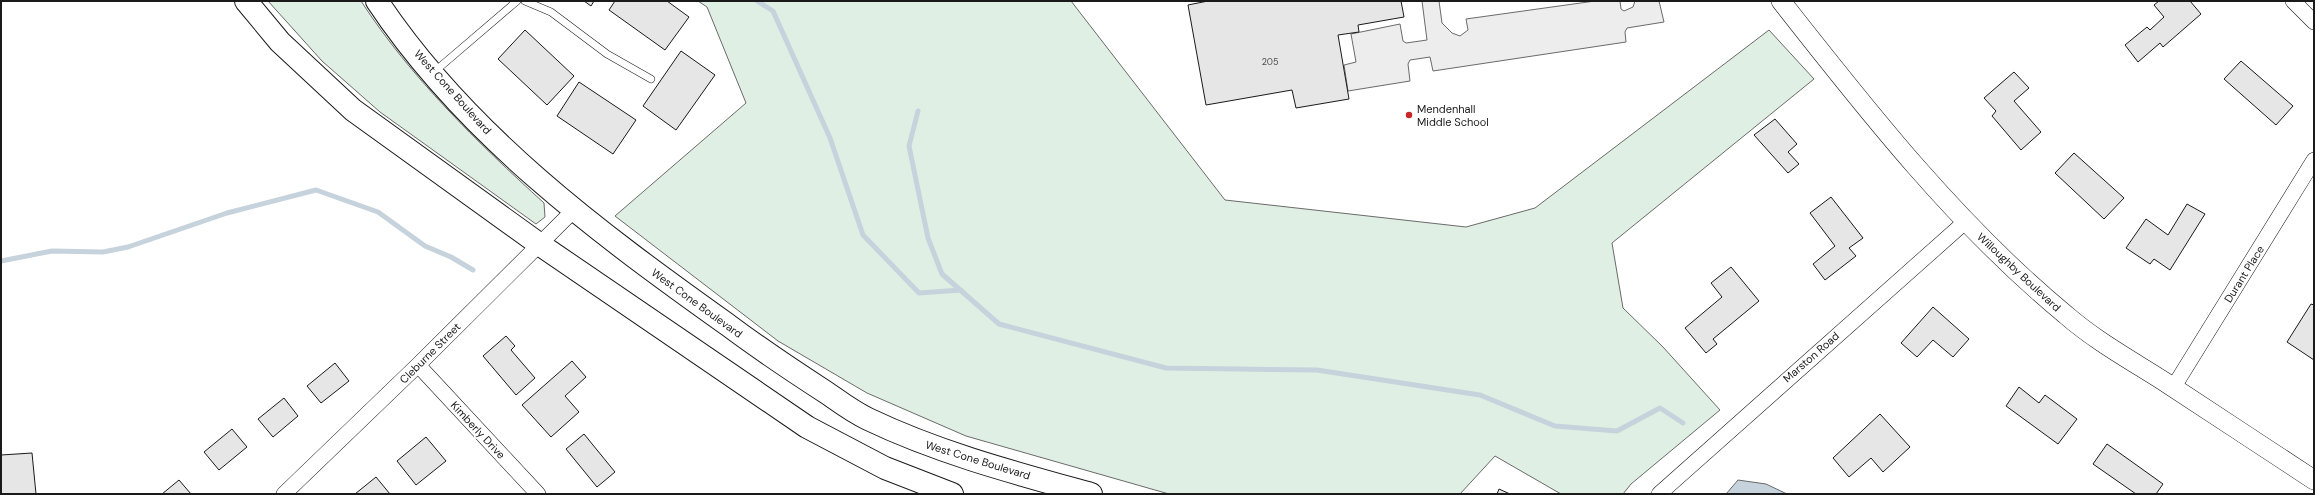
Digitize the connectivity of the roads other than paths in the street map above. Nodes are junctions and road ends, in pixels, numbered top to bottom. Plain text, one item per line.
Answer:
1 (246, 1) edge
2 (377, 1) edge
3 (517, 1) edge
4 (525, 1) edge
5 (1781, 1) edge
6 (2293, 1) edge
7 (2314, 22) edge
8 (432, 73) junction
9 (651, 79) dead end
10 (2314, 160) edge
11 (574, 210) junction
12 (1965, 222) junction
13 (539, 244) junction
14 (418, 365) junction
15 (2173, 388) junction
16 (2314, 480) edge
17 (284, 494) edge
18 (538, 494) edge
19 (952, 494) edge
20 (1091, 494) edge
21 (1659, 494) edge

1 - 13 main road
2 - 8 main road, West Cone Boulevard
3 - 8 lane
4 - 9 lane
5 - 12 street, Willoughby Boulevard
6 - 7 street
8 - 11 main road, West Cone Boulevard
10 - 15 street, Durant Place
11 - 13 street, Cleburne Street
11 - 20 main road, West Cone Boulevard
12 - 15 street, Willoughby Boulevard
12 - 21 street, Marston Road
13 - 14 street, Cleburne Street
13 - 19 main road
14 - 17 street, Cleburne Street
14 - 18 street, Kimberly Drive
15 - 16 street, Willoughby Boulevard

